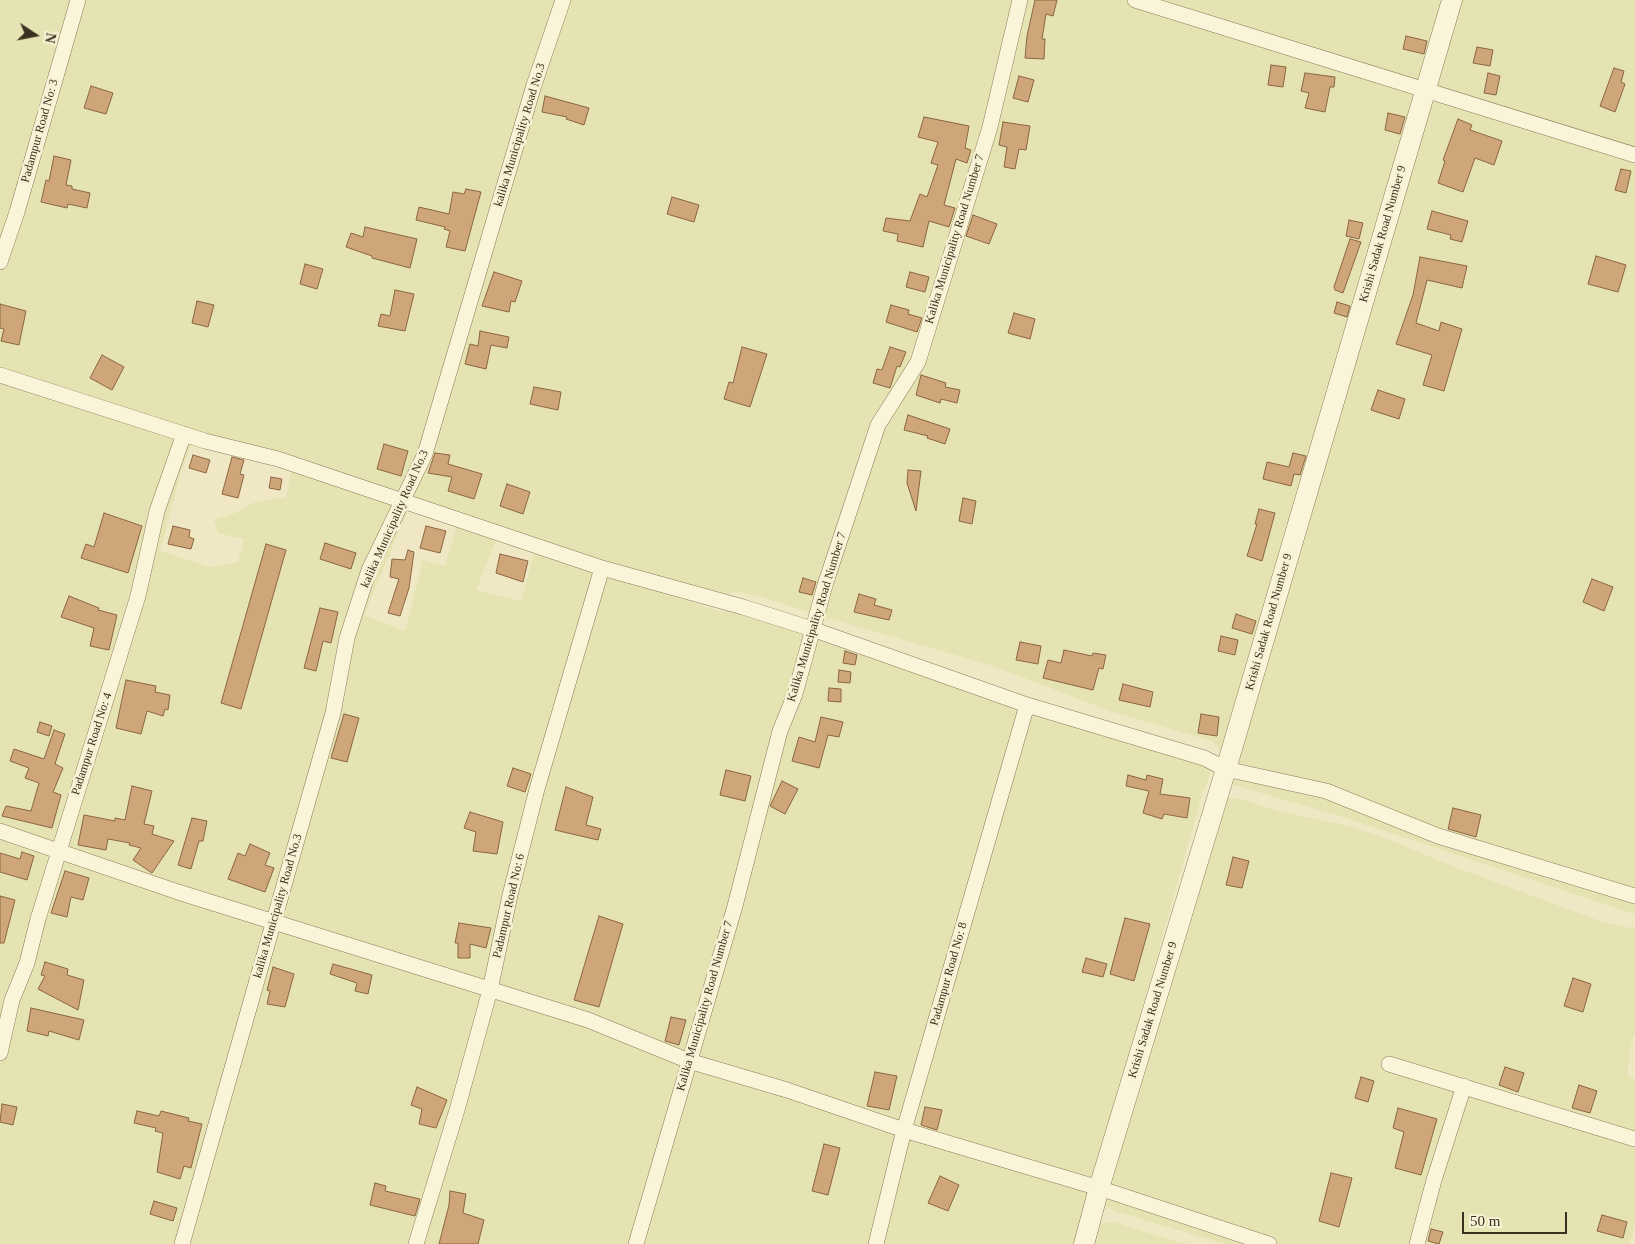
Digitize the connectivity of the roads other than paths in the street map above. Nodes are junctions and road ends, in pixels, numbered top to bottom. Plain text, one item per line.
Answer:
1 (78, 0) edge
2 (563, 0) edge
3 (1020, 0) edge
4 (1135, 0) edge
5 (1452, 0) edge
6 (1425, 89) junction
7 (1635, 154) edge
8 (0, 262) edge
9 (0, 375) edge
10 (184, 434) junction
11 (402, 500) junction
12 (602, 568) junction
13 (812, 629) junction
14 (1027, 705) junction
15 (1226, 768) junction
16 (0, 832) edge
17 (59, 850) junction
18 (1635, 896) edge
19 (274, 921) junction
20 (490, 990) junction
21 (0, 1054) edge
22 (689, 1061) junction
23 (1389, 1064) dead end
24 (1464, 1086) junction
25 (904, 1130) junction
26 (1635, 1139) edge
27 (1099, 1188) junction
28 (182, 1244) edge
29 (416, 1244) edge
30 (636, 1244) edge
31 (876, 1244) edge
32 (1084, 1244) edge
33 (1269, 1244) edge
34 (1417, 1244) edge

1 - 8 street, Padampur Road No: 3
2 - 11 street, kalika Municipality Road No.3
3 - 13 street, Kalika Municipality Road Number 7
4 - 6 street
5 - 6 street, Krishi Sadak Road Number 9
6 - 7 street
6 - 15 street, Krishi Sadak Road Number 9
9 - 10 street
10 - 11 street
10 - 17 street, Padampur Road No: 4
11 - 12 street
11 - 19 street, kalika Municipality Road No.3
12 - 13 street
12 - 20 street, Padampur Road No: 6
13 - 14 street
13 - 22 street, Kalika Municipality Road Number 7
14 - 15 street
14 - 25 street, Padampur Road No: 8
15 - 18 street
15 - 27 street, Krishi Sadak Road Number 9
16 - 17 street
17 - 19 street
17 - 21 street, Padampur Road No: 4
19 - 20 street
19 - 28 street, kalika Municipality Road No.3
20 - 22 street
20 - 29 street, Padampur Road No: 6
22 - 25 street
22 - 30 street, Kalika Municipality Road Number 7
23 - 24 street
24 - 26 street
24 - 34 street
25 - 27 street
25 - 31 street, Padampur Road No: 8
27 - 32 street, Krishi Sadak Road Number 9
27 - 33 street

